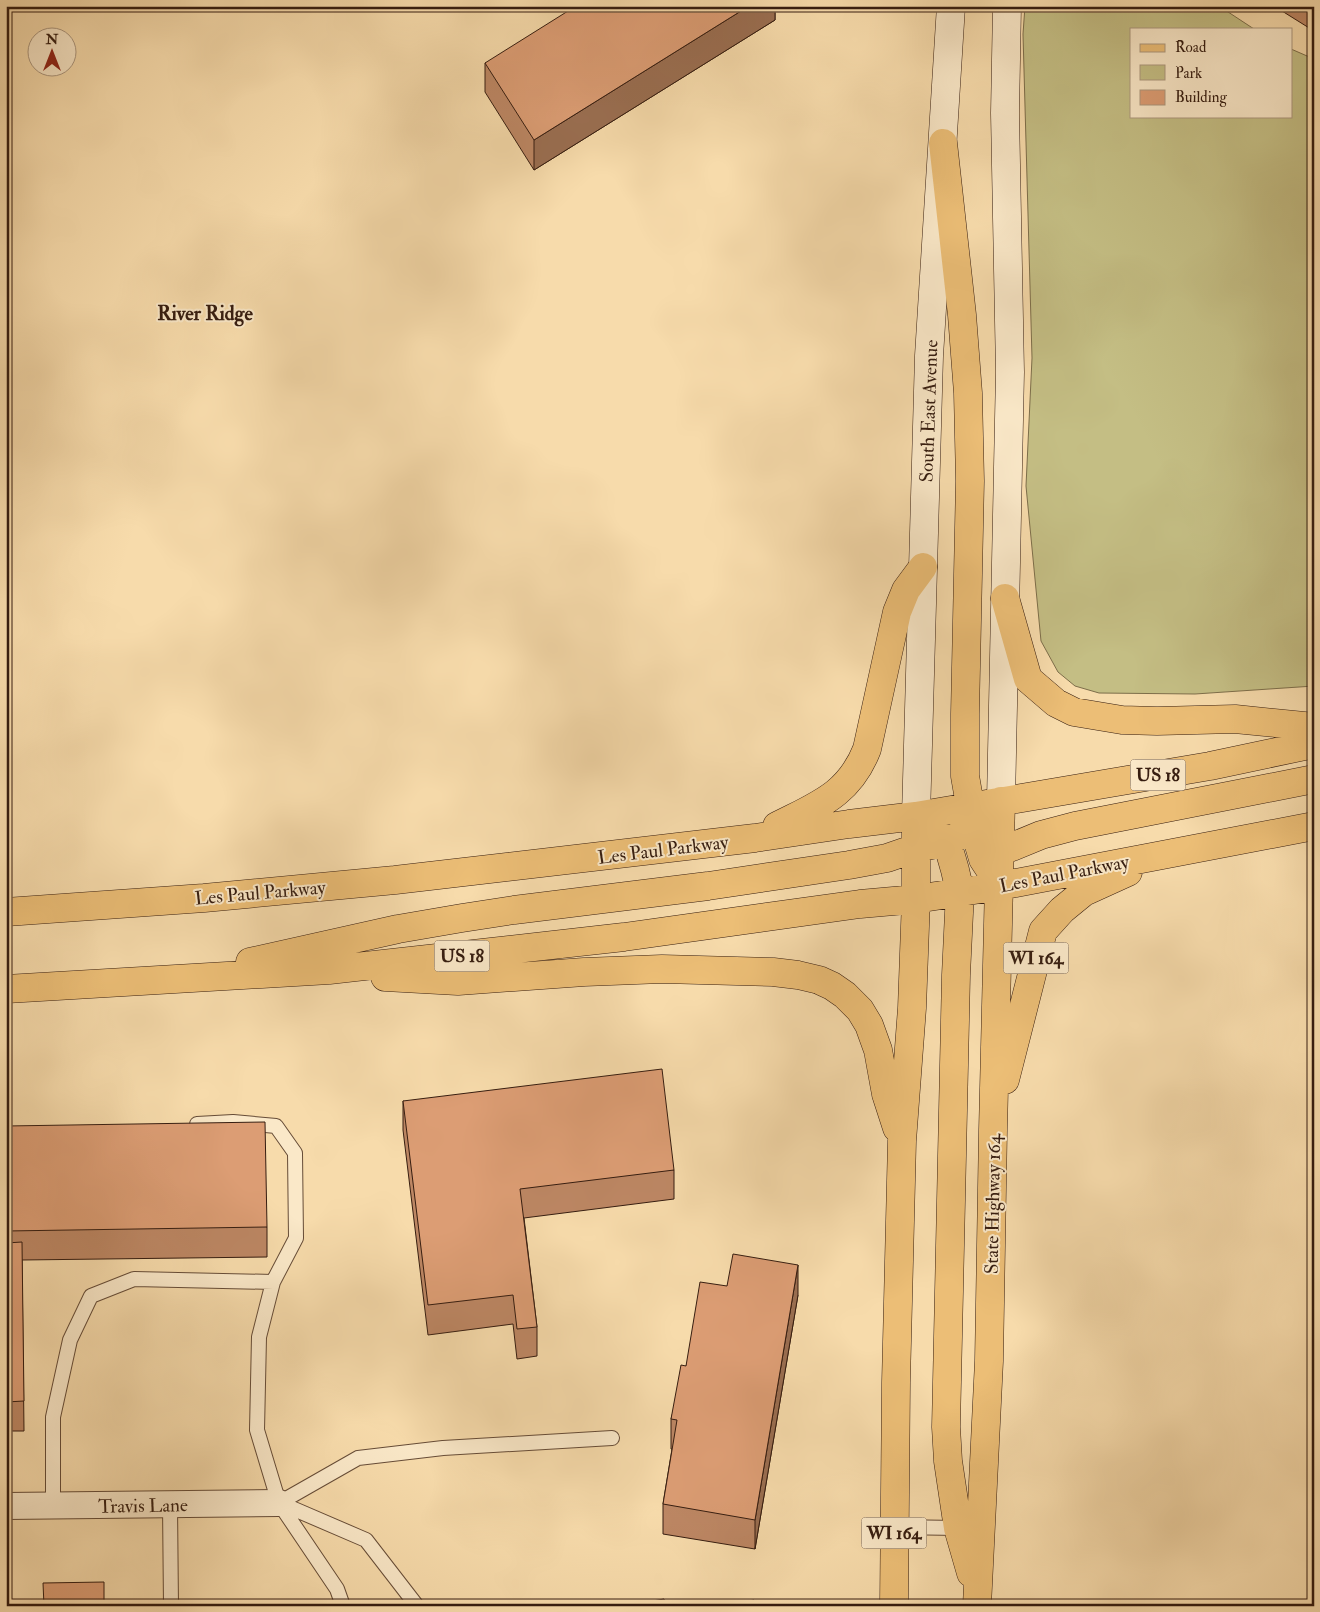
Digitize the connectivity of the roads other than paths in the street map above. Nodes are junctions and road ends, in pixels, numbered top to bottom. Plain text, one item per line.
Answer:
1 (951, 6) edge
2 (1007, 6) edge
3 (943, 142) junction
4 (923, 567) junction
5 (1005, 598) junction
6 (1314, 727) edge
7 (1314, 744) edge
8 (1314, 779) edge
9 (1002, 802) junction
10 (916, 816) junction
11 (972, 818) junction
12 (1314, 826) edge
13 (754, 838) junction
14 (947, 842) junction
15 (916, 848) junction
16 (1169, 853) junction
17 (992, 855) junction
18 (957, 881) junction
19 (1000, 886) junction
20 (916, 899) junction
21 (6, 912) edge
22 (329, 970) junction
23 (170, 979) junction
24 (6, 989) edge
25 (184, 1124) edge
26 (993, 1130) junction
27 (902, 1141) junction
28 (273, 1282) junction
29 (612, 1438) dead end
30 (279, 1503) junction
31 (170, 1505) junction
32 (6, 1506) edge
33 (52, 1506) junction
34 (894, 1527) junction
35 (958, 1528) junction
36 (977, 1601) edge
37 (171, 1606) edge
38 (343, 1606) edge
39 (417, 1606) edge
40 (894, 1606) edge

1 - 3 main road, South East Avenue
2 - 5 main road
3 - 4 main road, South East Avenue
3 - 11 main road
4 - 10 main road, South East Avenue
4 - 13 main road
5 - 6 main road
5 - 9 main road
7 - 9 main road, Les Paul Parkway / US 18
8 - 17 main road
9 - 11 main road, Les Paul Parkway / US 18
9 - 17 main road, State Highway 164
10 - 11 main road, Les Paul Parkway / US 18
10 - 13 main road, Les Paul Parkway / US 18
10 - 14 main road
10 - 15 main road
11 - 14 main road
11 - 17 main road
12 - 16 main road, Les Paul Parkway / US 18
13 - 21 main road, Les Paul Parkway / US 18
14 - 15 main road
14 - 18 main road
15 - 20 main road
15 - 23 main road
16 - 19 main road, Les Paul Parkway / US 18
16 - 26 main road, WI 164
17 - 18 main road
17 - 19 main road, State Highway 164
18 - 19 main road, Les Paul Parkway / US 18
18 - 20 main road, Les Paul Parkway / US 18
18 - 35 main road
19 - 26 main road, State Highway 164
20 - 22 main road, Les Paul Parkway / US 18
20 - 27 main road, WI 164
22 - 23 main road, Les Paul Parkway / US 18
22 - 27 main road
23 - 24 main road, Les Paul Parkway / US 18
25 - 28 lane
26 - 36 main road, State Highway 164 / WI 164
27 - 34 main road, WI 164
28 - 30 lane
28 - 33 lane
29 - 30 lane
30 - 31 street, Travis Lane
30 - 38 lane
30 - 39 lane
31 - 33 street, Travis Lane
31 - 37 lane
32 - 33 street, Travis Lane
34 - 35 lane
34 - 40 main road, WI 164
35 - 36 main road

